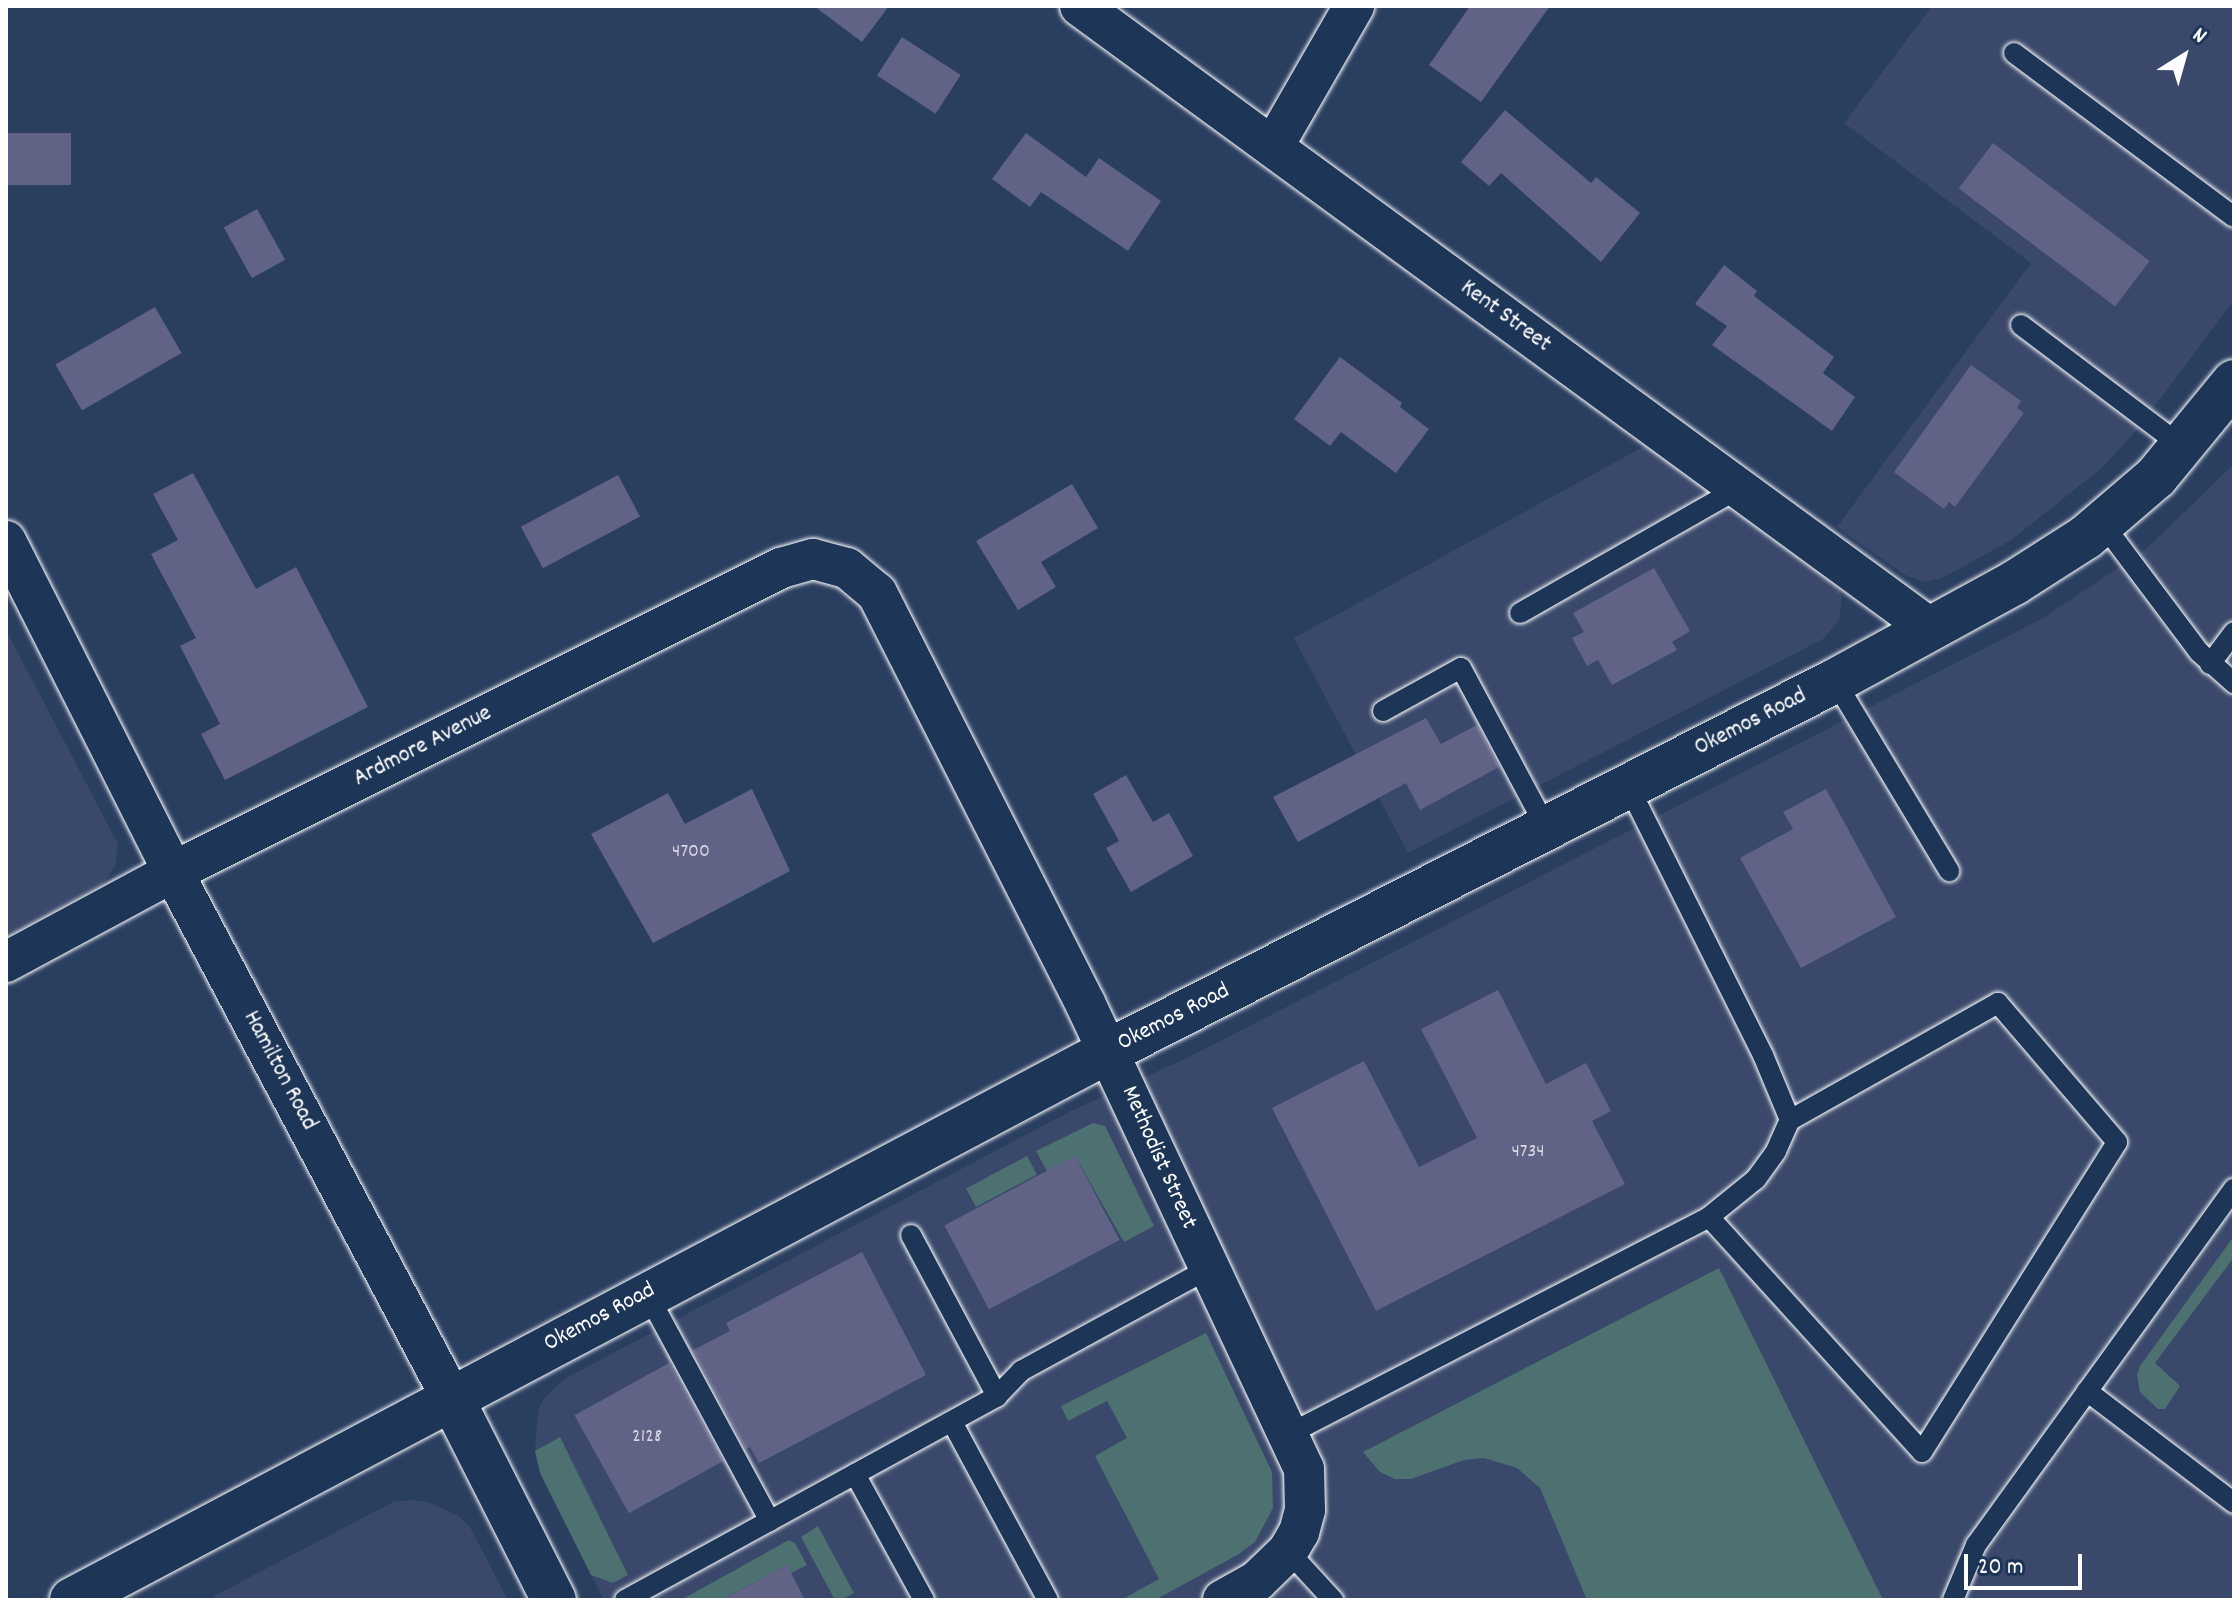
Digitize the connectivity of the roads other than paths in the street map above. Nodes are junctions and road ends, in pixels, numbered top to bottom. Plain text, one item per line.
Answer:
1 (1080, 6) edge
2 (1354, 6) edge
3 (2014, 53) dead end
4 (1273, 147) junction
5 (2234, 217) edge
6 (2021, 325) dead end
7 (2234, 382) edge
8 (2183, 447) junction
9 (1739, 488) junction
10 (2103, 524) junction
11 (6, 541) edge
12 (847, 568) joint
13 (1520, 613) dead end
14 (1931, 629) junction
15 (2234, 632) edge
16 (2210, 664) junction
17 (1835, 681) junction
18 (2234, 683) edge
19 (1383, 711) dead end
20 (1628, 785) junction
21 (1546, 827) junction
22 (1949, 871) dead end
23 (173, 872) junction
24 (6, 962) edge
25 (1109, 1051) junction
26 (1790, 1120) junction
27 (2234, 1189) edge
28 (1709, 1217) junction
29 (911, 1235) dead end
30 (1208, 1269) junction
31 (647, 1293) junction
32 (2087, 1391) junction
33 (997, 1396) junction
34 (453, 1401) junction
35 (952, 1422) junction
36 (1287, 1435) junction
37 (855, 1474) junction
38 (2234, 1503) edge
39 (770, 1521) junction
40 (1288, 1551) junction
41 (72, 1600) edge
42 (554, 1600) edge
43 (625, 1600) edge
44 (924, 1600) edge
45 (1048, 1600) edge
46 (1223, 1600) edge
47 (1333, 1600) edge
48 (1953, 1600) edge

1 - 4 street, Kent Street
2 - 4 street
3 - 5 lane
4 - 9 street, Kent Street
6 - 8 lane
7 - 8 main road, Okemos Road
8 - 10 main road, Okemos Road
9 - 13 lane
9 - 14 street, Kent Street
10 - 14 main road, Okemos Road
10 - 16 lane
11 - 23 street, Hamilton Road
12 - 23 street, Ardmore Avenue
12 - 25 street, Methodist Street
14 - 17 main road, Okemos Road
15 - 16 lane
16 - 18 lane
17 - 20 main road, Okemos Road
17 - 22 lane
19 - 21 lane
20 - 21 main road, Okemos Road
20 - 26 lane
21 - 25 main road, Okemos Road
23 - 24 street, Ardmore Avenue
23 - 34 street, Hamilton Road
25 - 30 street, Methodist Street
25 - 31 main road, Okemos Road
26 - 28 lane
26 - 28 lane
27 - 32 lane
28 - 36 lane
29 - 33 lane
30 - 33 lane
30 - 36 street, Methodist Street
31 - 34 main road, Okemos Road
31 - 39 lane
32 - 38 lane
32 - 48 lane
33 - 35 lane
34 - 41 main road, Okemos Road
34 - 42 main road, Hamilton Road
35 - 37 lane
35 - 45 lane
36 - 40 street, Methodist Street
37 - 39 lane
37 - 44 lane
39 - 43 lane
40 - 46 street
40 - 47 lane

